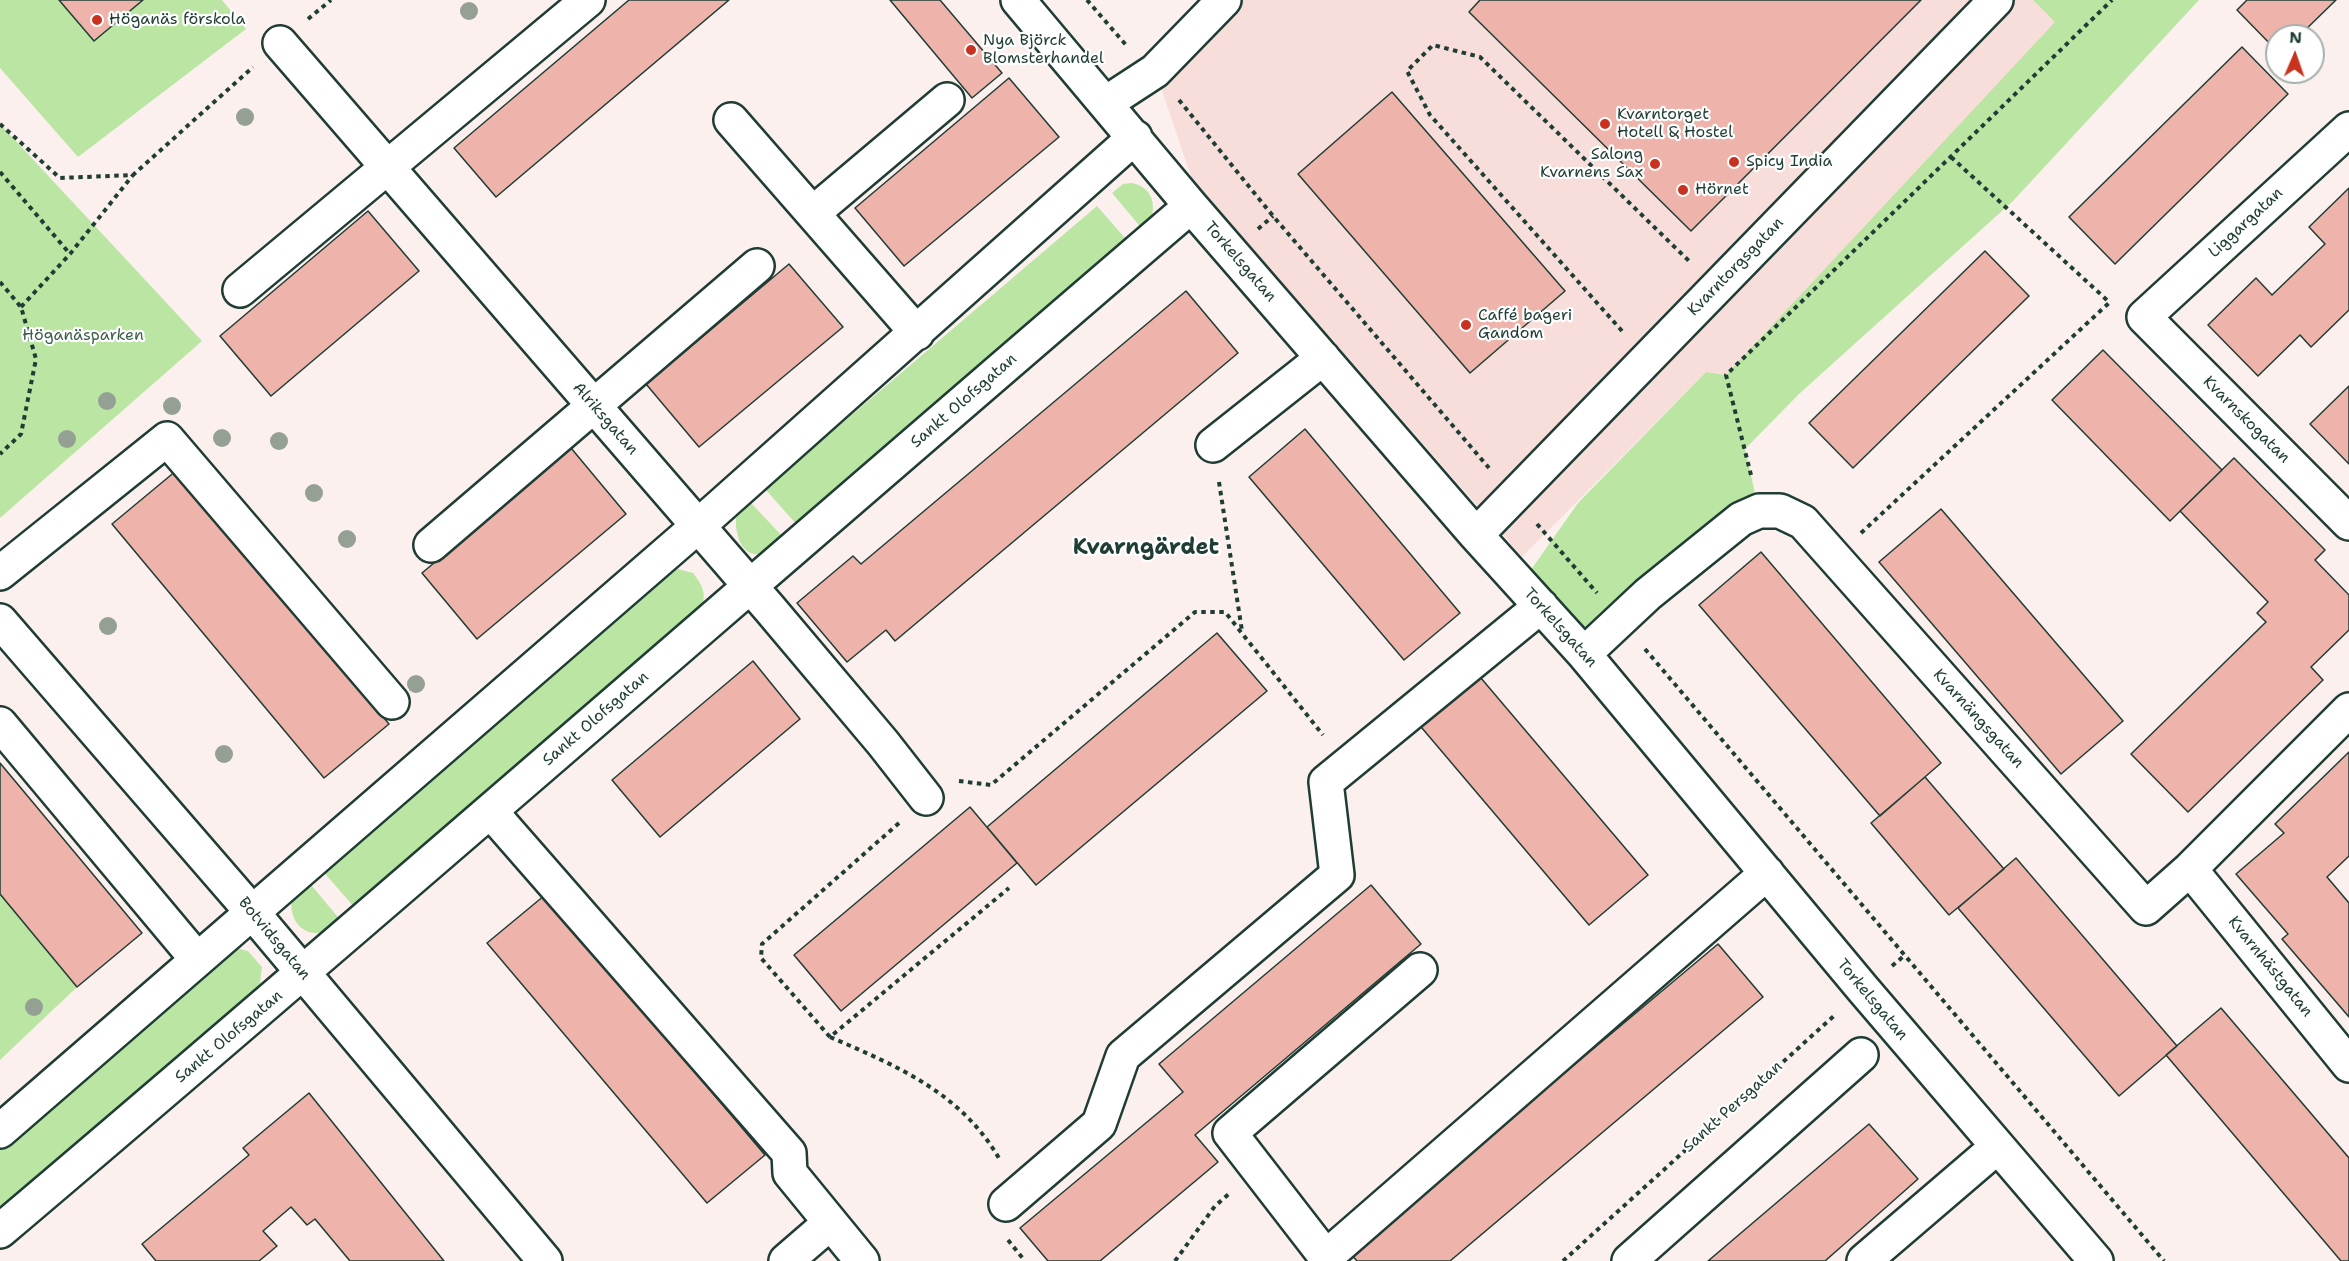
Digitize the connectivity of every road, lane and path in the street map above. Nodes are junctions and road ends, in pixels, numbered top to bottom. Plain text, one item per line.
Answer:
1 (331, 0) edge
2 (588, 0) edge
3 (1018, 0) edge
4 (1224, 0) edge
5 (1996, 0) edge
6 (2112, 0) edge
7 (280, 43) junction
8 (947, 100) dead end
9 (1106, 103) junction
10 (731, 120) dead end
11 (0, 124) edge
12 (2349, 129) edge
13 (1135, 137) junction
14 (1951, 157) junction
15 (386, 168) junction
16 (0, 172) edge
17 (133, 175) junction
18 (1191, 206) junction
19 (813, 213) junction
20 (70, 254) junction
21 (757, 266) dead end
22 (0, 282) edge
23 (1716, 288) junction
24 (240, 290) dead end
25 (2108, 301) junction
26 (21, 307) junction
27 (2144, 317) junction
28 (917, 333) junction
29 (1323, 358) junction
30 (1647, 359) junction
31 (594, 406) junction
32 (1213, 445) joint
33 (0, 454) edge
34 (1759, 511) junction
35 (2349, 523) edge
36 (698, 526) junction
37 (1476, 535) junction
38 (431, 545) dead end
39 (1834, 558) junction
40 (0, 573) edge
41 (749, 585) junction
42 (1541, 606) junction
43 (0, 621) edge
44 (1242, 633) junction
45 (1584, 654) junction
46 (392, 702) dead end
47 (2349, 710) edge
48 (0, 724) edge
49 (1325, 738) dead end
50 (926, 798) junction
51 (491, 812) junction
52 (2190, 869) junction
53 (1767, 873) junction
54 (1009, 888) dead end
55 (252, 912) junction
56 (1905, 955) dead end
57 (196, 958) junction
58 (1420, 970) dead end
59 (304, 974) junction
60 (1863, 989) junction
61 (830, 1037) junction
62 (1861, 1055) dead end
63 (2349, 1065) edge
64 (0, 1131) edge
65 (1997, 1147) junction
66 (1257, 1168) junction
67 (1012, 1199) joint
68 (830, 1223) junction
69 (0, 1231) edge
70 (1327, 1259) edge
71 (545, 1261) edge
72 (786, 1261) edge
73 (862, 1261) edge
74 (1174, 1261) edge
75 (1563, 1261) edge
76 (1629, 1261) edge
77 (1864, 1261) edge
78 (2096, 1261) edge

1 - 7 path
2 - 15 street
3 - 9 street, Torkelsgatan
4 - 9 street
5 - 23 street, Kvarntorgsgatan
6 - 14 path
7 - 15 street, Alriksgatan
7 - 17 path
8 - 19 street
9 - 13 street, Torkelsgatan
10 - 19 street
11 - 17 path
12 - 27 street, Liggargatan
13 - 18 street, Torkelsgatan
13 - 28 street
14 - 25 path
14 - 34 path
15 - 24 street
15 - 31 street, Alriksgatan
16 - 20 path
17 - 20 path
18 - 29 street, Torkelsgatan
18 - 41 street, Sankt Olofsgatan
19 - 28 street
20 - 26 path
21 - 31 street
22 - 26 path
23 - 30 street, Kvarntorgsgatan
23 - 30 path
25 - 27 path
25 - 39 path
26 - 33 path
27 - 35 street, Kvarnskogatan
28 - 36 street
29 - 32 street
29 - 37 street, Torkelsgatan
30 - 37 street, Kvarntorgsgatan
31 - 36 street, Alriksgatan
31 - 38 street
32 - 44 path
34 - 39 street, Kvarnängsgatan
34 - 45 street
36 - 41 street, Alriksgatan
36 - 55 street
37 - 42 street, Torkelsgatan
39 - 52 street, Kvarnängsgatan
40 - 46 street
41 - 50 street, Alriksgatan
41 - 51 street, Sankt Olofsgatan
42 - 45 street, Torkelsgatan
42 - 67 street
43 - 55 street, Botvidsgatan
44 - 49 path
44 - 50 path
45 - 53 street, Torkelsgatan
47 - 52 street, Kvarnängsgatan
48 - 57 street
50 - 61 path
51 - 59 street, Sankt Olofsgatan
51 - 68 street
52 - 63 street, Kvarnhästgatan
53 - 60 street, Torkelsgatan
53 - 70 street
54 - 61 path
55 - 57 street
55 - 59 street, Botvidsgatan
56 - 60 path, Sankt Persgatan
57 - 64 street
58 - 66 street
59 - 69 street, Sankt Olofsgatan
59 - 71 street, Botvidsgatan
60 - 65 street, Torkelsgatan
60 - 75 path, Sankt Persgatan
61 - 67 path
62 - 76 street
65 - 77 street
65 - 78 street, Torkelsgatan
66 - 70 street
66 - 74 path
68 - 72 street
68 - 73 street

